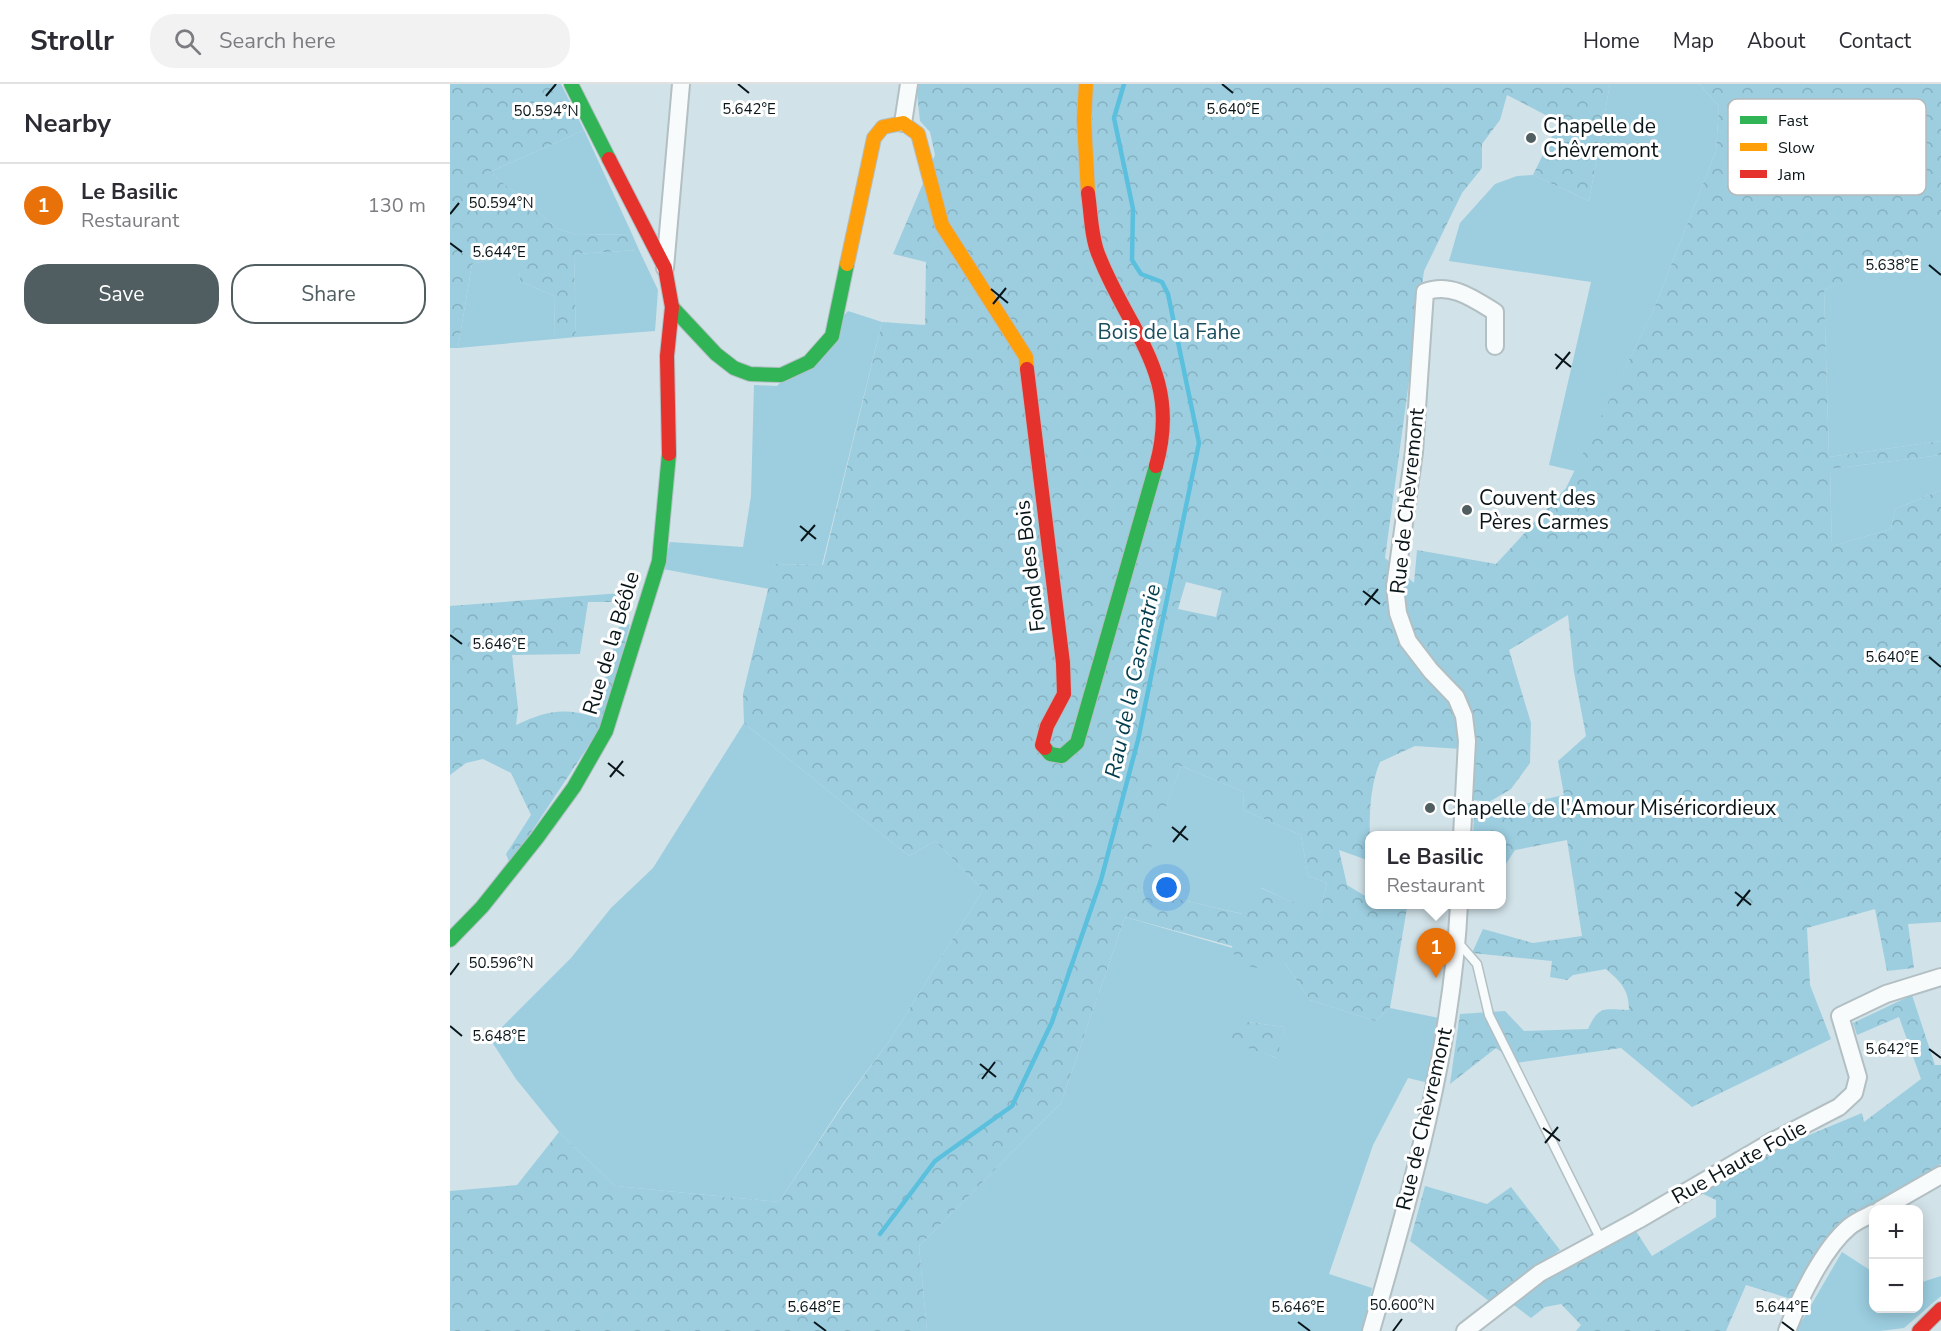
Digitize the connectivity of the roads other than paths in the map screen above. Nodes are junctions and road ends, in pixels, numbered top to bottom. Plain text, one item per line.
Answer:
1 (571, 84) edge
2 (681, 84) edge
3 (909, 84) edge
4 (1086, 84) edge
5 (903, 123) junction
6 (665, 268) junction
7 (672, 307) junction
8 (1496, 346) dead end
9 (1462, 831) edge
10 (1459, 909) edge
11 (450, 940) edge
12 (1457, 941) junction
13 (1941, 977) edge
14 (1941, 1175) edge
15 (1887, 1205) edge
16 (1869, 1216) edge
17 (1600, 1239) junction
18 (1941, 1309) edge
19 (1371, 1331) edge
20 (1465, 1331) edge
21 (1787, 1331) edge
22 (1919, 1331) edge

1 - 6 street, Rue de la Béôle
2 - 6 street
3 - 5 street
4 - 5 street, Fond des Bois
5 - 7 street
6 - 7 street, Rue de la Béôle
7 - 11 street, Rue de la Béôle
8 - 9 street, Rue de Chèvremont
10 - 12 street, Rue de Chèvremont
12 - 17 lane
12 - 19 street, Rue de Chèvremont
13 - 17 street, Rue Haute Folie
14 - 15 street
16 - 21 street
17 - 20 street, Rue Haute Folie
18 - 22 street

